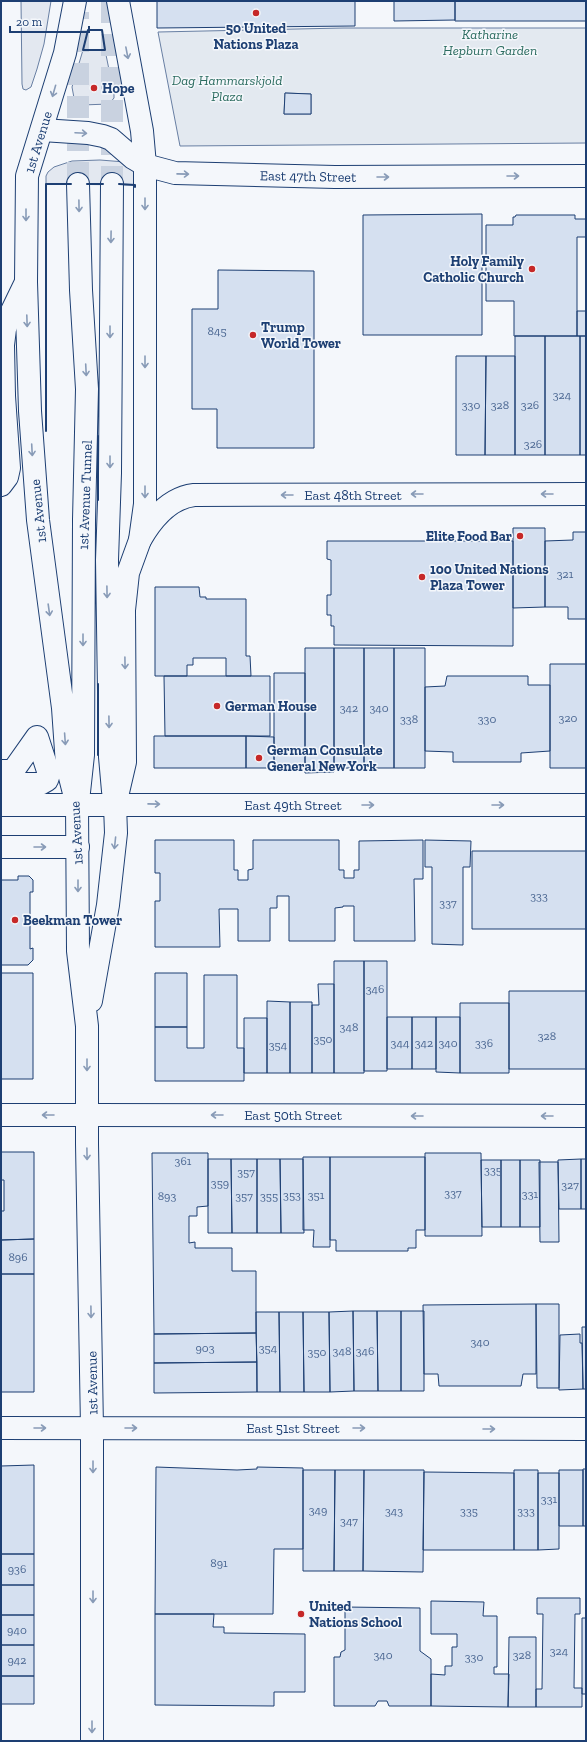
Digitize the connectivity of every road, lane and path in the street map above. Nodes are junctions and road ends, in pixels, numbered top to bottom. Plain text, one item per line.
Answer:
1 (75, 1) edge
2 (118, 1) edge
3 (42, 130) junction
4 (145, 165) junction
5 (586, 176) edge
6 (78, 184) tunnel mouth
7 (112, 184) tunnel mouth
8 (26, 282) junction
9 (2, 400) edge
10 (1, 485) edge
11 (586, 494) edge
12 (140, 540) junction
13 (1, 771) edge
14 (1, 784) edge
15 (115, 804) junction
16 (1, 805) edge
17 (77, 805) junction
18 (586, 805) edge
19 (1, 847) edge
20 (78, 847) junction
21 (87, 1026) junction
22 (1, 1115) edge
23 (87, 1115) junction
24 (586, 1116) edge
25 (1, 1428) edge
26 (92, 1428) junction
27 (586, 1429) edge
28 (92, 1741) edge

1 -> 3 main road, 1st Avenue
2 -> 4 main road, 1st Avenue
3 -> 4 main road, East 47th Street
3 -> 8 main road, 1st Avenue
4 -> 5 main road, East 47th Street
4 -> 12 main road, 1st Avenue
6 -> 17 main road, 1st Avenue Tunnel
7 -> 15 main road, 1st Avenue Tunnel
8 - 9 main road
8 -> 17 main road, 1st Avenue
9 - 10 main road
11 -> 12 main road, East 48th Street
12 -> 15 main road, 1st Avenue
13 - 14 main road
15 - 17 main road, East 49th Street
15 -> 18 main road, East 49th Street
15 -> 21 main road, 1st Avenue
16 - 17 main road, East 49th Street
17 - 20 main road, 1st Avenue
19 -> 20 main road
20 -> 21 main road, 1st Avenue
21 -> 23 main road, 1st Avenue
23 -> 22 main road, East 50th Street
24 -> 23 main road, East 50th Street
23 -> 26 main road, 1st Avenue
25 -> 26 main road, East 51st Street
26 -> 27 main road, East 51st Street
26 -> 28 main road, 1st Avenue

